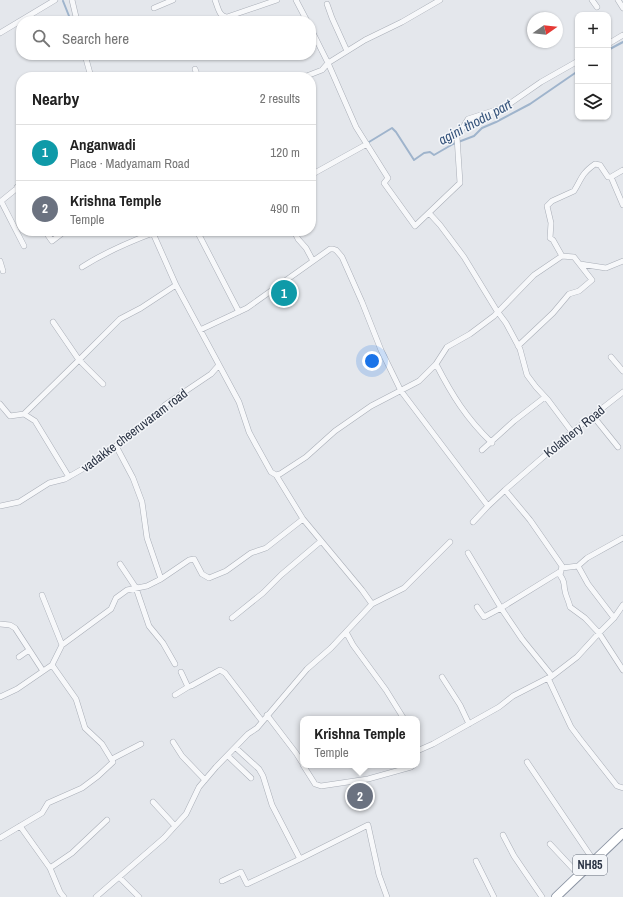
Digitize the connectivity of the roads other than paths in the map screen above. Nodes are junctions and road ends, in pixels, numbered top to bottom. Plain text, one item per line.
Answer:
1 (55, 0) edge
2 (72, 0) edge
3 (173, 0) edge
4 (215, 0) edge
5 (277, 0) edge
6 (296, 0) edge
7 (440, 0) edge
8 (592, 0) edge
9 (618, 0) edge
10 (328, 4) dead end
11 (596, 7) dead end
12 (154, 8) dead end
13 (623, 8) edge
14 (28, 16) edge
15 (76, 16) edge
16 (222, 16) edge
17 (230, 16) edge
18 (304, 16) edge
19 (16, 23) edge
20 (0, 33) edge
21 (623, 35) edge
22 (316, 39) edge
23 (611, 42) edge
24 (347, 51) junction
25 (86, 60) edge
26 (328, 63) junction
27 (575, 63) edge
28 (195, 69) dead end
29 (89, 72) edge
30 (196, 72) edge
31 (316, 72) edge
32 (367, 144) junction
33 (623, 170) edge
34 (316, 172) edge
35 (611, 177) junction
36 (16, 189) edge
37 (1, 202) edge
38 (623, 205) edge
39 (429, 213) junction
40 (16, 231) edge
41 (19, 236) edge
42 (48, 236) edge
43 (58, 236) edge
44 (143, 236) edge
45 (154, 236) edge
46 (200, 236) edge
47 (296, 236) edge
48 (24, 246) dead end
49 (562, 256) junction
50 (0, 261) edge
51 (313, 261) junction
52 (623, 261) edge
53 (580, 264) junction
54 (82, 266) dead end
55 (3, 271) dead end
56 (176, 285) junction
57 (239, 312) junction
58 (497, 312) junction
59 (53, 322) dead end
60 (200, 330) junction
61 (518, 346) junction
62 (611, 357) dead end
63 (79, 360) junction
64 (436, 364) junction
65 (219, 365) junction
66 (623, 371) edge
67 (103, 384) dead end
68 (401, 391) junction
69 (623, 392) edge
70 (545, 397) junction
71 (0, 404) edge
72 (24, 414) junction
73 (593, 416) junction
74 (572, 432) junction
75 (492, 443) junction
76 (116, 446) junction
77 (618, 447) dead end
78 (482, 450) dead end
79 (276, 476) junction
80 (69, 477) junction
81 (504, 490) junction
82 (0, 506) edge
83 (488, 506) junction
84 (303, 519) junction
85 (473, 522) dead end
86 (623, 538) edge
87 (321, 541) junction
88 (450, 542) dead end
89 (468, 552) dead end
90 (120, 564) dead end
91 (578, 566) junction
92 (562, 569) junction
93 (161, 579) junction
94 (136, 588) junction
95 (42, 595) dead end
96 (372, 604) junction
97 (623, 605) edge
98 (477, 607) dead end
99 (500, 608) junction
100 (232, 618) dead end
101 (614, 618) junction
102 (0, 624) edge
103 (346, 632) junction
104 (599, 633) junction
105 (62, 645) junction
106 (29, 650) junction
107 (19, 657) dead end
108 (175, 664) dead end
109 (52, 665) junction
110 (622, 670) edge
111 (43, 671) junction
112 (181, 672) dead end
113 (442, 677) dead end
114 (550, 677) junction
115 (188, 687) junction
116 (175, 695) dead end
117 (0, 697) edge
118 (266, 715) junction
119 (402, 716) edge
120 (262, 721) junction
121 (469, 724) junction
122 (173, 742) dead end
123 (141, 744) dead end
124 (236, 748) junction
125 (420, 750) edge
126 (228, 756) junction
127 (112, 759) junction
128 (300, 760) edge
129 (527, 762) dead end
130 (305, 768) edge
131 (407, 768) edge
132 (251, 778) dead end
133 (205, 780) junction
134 (623, 788) edge
135 (153, 802) dead end
136 (107, 820) dead end
137 (20, 826) junction
138 (175, 826) junction
139 (623, 834) edge
140 (503, 835) dead end
141 (0, 838) edge
142 (550, 844) dead end
143 (300, 859) junction
144 (476, 861) dead end
145 (594, 861) junction
146 (50, 868) junction
147 (579, 875) junction
148 (119, 877) junction
149 (222, 881) dead end
150 (64, 897) edge
151 (96, 897) edge
152 (139, 897) edge
153 (387, 897) edge
154 (494, 897) edge
155 (542, 897) edge
156 (556, 897) edge

1 - 14 street
2 - 15 street
3 - 12 street
4 - 16 street
5 - 17 street
6 - 18 street
7 - 24 street
8 - 11 street
9 - 13 street
10 - 24 street
19 - 20 street
21 - 23 street
22 - 26 street
24 - 26 street
25 - 29 street
26 - 31 street
26 - 32 street
27 - 39 street
28 - 30 street
32 - 34 street
32 - 39 street
33 - 35 street
35 - 38 street
35 - 49 street
36 - 37 street
37 - 40 street
39 - 58 street
41 - 48 street
42 - 43 street
44 - 54 street
45 - 56 street
46 - 57 street
47 - 51 street
49 - 53 street
49 - 58 street
50 - 55 street
51 - 57 street
51 - 68 street
52 - 53 street
53 - 61 street
56 - 60 street
56 - 63 street
57 - 60 street
58 - 61 street
58 - 64 street
59 - 63 street
60 - 65 street
61 - 70 street
62 - 66 street
63 - 67 street
63 - 72 street
64 - 68 street
64 - 75 street
65 - 76 street, vadakke cheeruvaram road
65 - 79 street
68 - 79 street
68 - 83 street
69 - 73 street, Kolathery Road
70 - 74 street
70 - 75 street
71 - 72 street
72 - 80 street
73 - 74 street, Kolathery Road
73 - 77 street
74 - 81 street, Kolathery Road
75 - 78 street
76 - 80 street, vadakke cheeruvaram road
76 - 93 street
79 - 84 street
80 - 82 street, vadakke cheeruvaram road
81 - 83 street, Kolathery Road
81 - 92 street
83 - 85 street, Kolathery Road
84 - 87 street
84 - 93 street
86 - 91 street
87 - 96 street
87 - 100 street
88 - 96 street
89 - 99 street
90 - 94 street
91 - 92 street
91 - 101 street
92 - 99 street
92 - 104 street
93 - 94 street
94 - 105 street
94 - 108 street
95 - 105 street
96 - 103 street
97 - 101 street
98 - 99 street
99 - 114 street
101 - 104 street
102 - 106 street
103 - 118 street
103 - 119 street
104 - 110 street
104 - 114 street
105 - 109 street
106 - 107 street
106 - 111 street
109 - 111 street
109 - 127 street
111 - 117 street
112 - 115 street
113 - 121 street
114 - 121 street
114 - 134 street
115 - 116 street
115 - 120 street
118 - 120 street
118 - 128 street
120 - 124 street
121 - 125 street
122 - 133 street
123 - 127 street
124 - 126 street
124 - 143 street
126 - 132 street
126 - 133 street
127 - 137 street
129 - 145 street
130 - 131 street
133 - 138 street
135 - 138 street
136 - 146 street
137 - 141 street
137 - 146 street
138 - 148 street
139 - 145 highway, NH85
140 - 155 street
142 - 147 street
143 - 149 street
143 - 153 street
144 - 154 street
145 - 147 highway, NH85
146 - 150 street
147 - 156 highway, NH85
148 - 151 street
148 - 152 street

